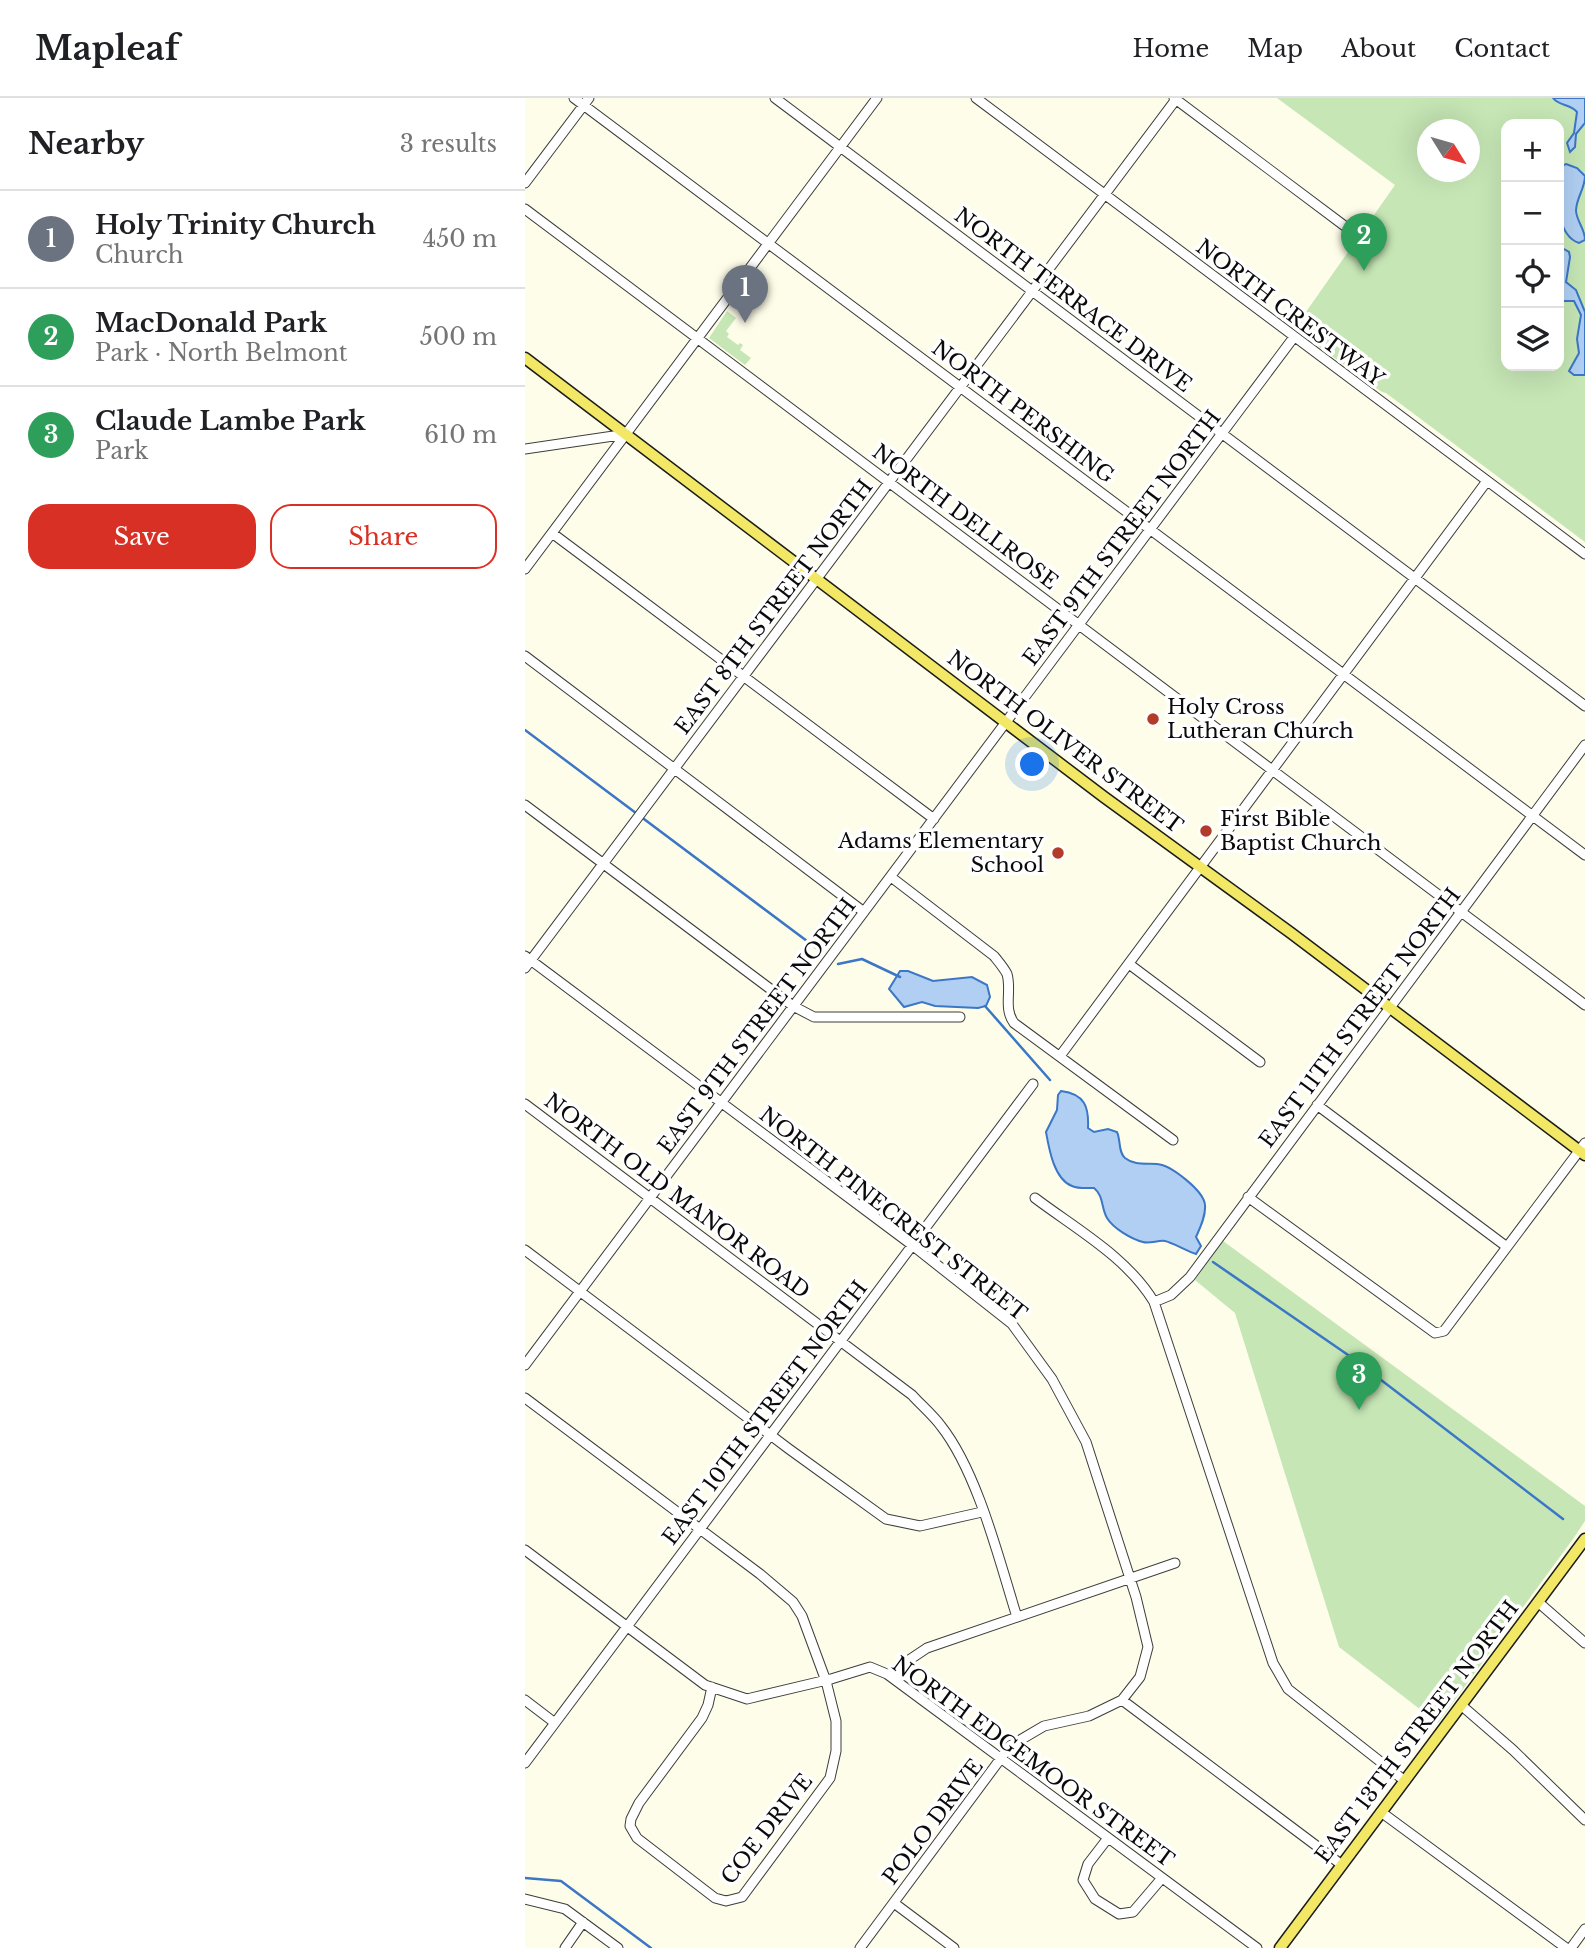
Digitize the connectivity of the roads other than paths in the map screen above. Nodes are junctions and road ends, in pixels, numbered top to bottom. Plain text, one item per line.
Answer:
1 (574, 98) edge
2 (775, 98) edge
3 (877, 98) edge
4 (976, 98) edge
5 (1176, 98) edge
6 (586, 101) edge
7 (840, 147) junction
8 (525, 183) edge
9 (1104, 195) junction
10 (525, 209) edge
11 (1357, 236) dead end
12 (768, 244) junction
13 (1031, 291) junction
14 (1294, 337) junction
15 (698, 338) junction
16 (525, 358) edge
17 (960, 387) junction
18 (627, 434) junction
19 (1222, 434) junction
20 (525, 449) edge
21 (1487, 481) junction
22 (889, 482) junction
23 (1150, 530) junction
24 (552, 533) junction
25 (1585, 554) edge
26 (525, 569) edge
27 (1415, 578) junction
28 (817, 579) junction
29 (1079, 626) junction
30 (525, 656) edge
31 (1343, 674) junction
32 (744, 676) junction
33 (1585, 706) edge
34 (1006, 723) junction
35 (1585, 746) edge
36 (674, 769) junction
37 (1273, 769) junction
38 (525, 806) edge
39 (1532, 816) junction
40 (934, 819) junction
41 (1585, 855) edge
42 (603, 864) junction
43 (1200, 867) junction
44 (891, 877) junction
45 (864, 912) junction
46 (1461, 912) junction
47 (527, 961) edge
48 (1129, 964) junction
49 (1585, 1005) edge
50 (793, 1006) junction
51 (1390, 1008) junction
52 (960, 1017) dead end
53 (1060, 1056) junction
54 (1260, 1062) dead end
55 (1033, 1084) dead end
56 (721, 1103) junction
57 (525, 1104) edge
58 (1317, 1105) junction
59 (1173, 1140) dead end
60 (1583, 1149) edge
61 (1248, 1197) junction
62 (650, 1198) junction
63 (1035, 1198) dead end
64 (912, 1245) junction
65 (1507, 1247) junction
66 (525, 1250) edge
67 (580, 1291) junction
68 (1154, 1302) junction
69 (841, 1341) junction
70 (525, 1365) edge
71 (525, 1398) edge
72 (771, 1435) junction
73 (982, 1512) junction
74 (701, 1529) junction
75 (1585, 1539) edge
76 (525, 1550) edge
77 (1175, 1563) dead end
78 (1130, 1578) junction
79 (1538, 1602) junction
80 (1017, 1617) junction
81 (627, 1627) junction
82 (1585, 1643) edge
83 (893, 1678) junction
84 (826, 1681) junction
85 (712, 1687) junction
86 (525, 1700) edge
87 (1122, 1700) junction
88 (1461, 1705) junction
89 (555, 1723) junction
90 (1002, 1758) junction
91 (525, 1763) edge
92 (1405, 1780) junction
93 (1381, 1812) junction
94 (1585, 1820) edge
95 (1108, 1838) junction
96 (1342, 1865) junction
97 (1162, 1878) junction
98 (525, 1899) edge
99 (894, 1903) junction
100 (583, 1922) junction
101 (1585, 1929) edge
102 (565, 1948) edge
103 (618, 1948) edge
104 (860, 1948) edge
105 (954, 1948) edge
106 (1257, 1948) edge
107 (1280, 1948) edge
108 (1568, 1948) edge

1 - 6 street, NORTH PERSHING
2 - 7 street, NORTH TERRACE DRIVE
3 - 7 street
4 - 9 street, NORTH CRESTWAY
5 - 9 street, EAST 8TH STREET NORTH
5 - 11 street
6 - 8 street
6 - 12 street, NORTH PERSHING
7 - 12 street
7 - 13 street, NORTH TERRACE DRIVE
9 - 13 street, EAST 8TH STREET NORTH
9 - 14 street, NORTH CRESTWAY
10 - 15 street, NORTH DELLROSE
12 - 15 street
12 - 17 street, NORTH PERSHING
13 - 17 street, EAST 8TH STREET NORTH
13 - 19 street, NORTH TERRACE DRIVE
14 - 19 street, EAST 9TH STREET NORTH
14 - 21 street, NORTH CRESTWAY
15 - 18 street
15 - 22 street, NORTH DELLROSE
16 - 18 main road, NORTH OLIVER STREET
17 - 22 street, EAST 8TH STREET NORTH
17 - 23 street, NORTH PERSHING
18 - 20 street
18 - 24 street
18 - 28 main road, NORTH OLIVER STREET
19 - 23 street, EAST 9TH STREET NORTH
19 - 27 street, NORTH TERRACE DRIVE
21 - 25 street, NORTH CRESTWAY
21 - 27 street
22 - 28 street, EAST 8TH STREET NORTH
22 - 29 street, NORTH DELLROSE
23 - 29 street, EAST 9TH STREET NORTH
23 - 31 street, NORTH PERSHING
24 - 26 street
24 - 32 street
27 - 31 street
27 - 33 street, NORTH TERRACE DRIVE
28 - 32 street, EAST 8TH STREET NORTH
28 - 34 main road, NORTH OLIVER STREET
29 - 34 street, EAST 9TH STREET NORTH
29 - 37 street, NORTH DELLROSE
30 - 36 street
31 - 37 street
31 - 39 street, NORTH PERSHING
32 - 36 street, EAST 8TH STREET NORTH
32 - 40 street
34 - 40 street, EAST 9TH STREET NORTH
34 - 43 main road, NORTH OLIVER STREET
35 - 39 street, EAST 11TH STREET NORTH
36 - 42 street, EAST 8TH STREET NORTH
36 - 45 street
37 - 43 street
37 - 46 street, NORTH DELLROSE
38 - 42 street
39 - 41 street, NORTH PERSHING
39 - 46 street, EAST 11TH STREET NORTH
40 - 44 street, EAST 9TH STREET NORTH
42 - 47 street, EAST 8TH STREET NORTH
42 - 50 street
43 - 48 street
43 - 51 main road, NORTH OLIVER STREET
44 - 45 street, EAST 9TH STREET NORTH
44 - 53 street
45 - 50 street, EAST 9TH STREET NORTH
46 - 49 street, NORTH DELLROSE
46 - 51 street, EAST 11TH STREET NORTH
47 - 56 street, NORTH PINECREST STREET
48 - 53 street
48 - 54 street
50 - 52 street
50 - 56 street, EAST 9TH STREET NORTH
51 - 58 street, EAST 11TH STREET NORTH
51 - 60 main road, NORTH OLIVER STREET
53 - 59 street
55 - 64 street, EAST 10TH STREET NORTH
56 - 62 street, EAST 9TH STREET NORTH
56 - 64 street, NORTH PINECREST STREET
57 - 62 street, NORTH OLD MANOR ROAD
58 - 61 street, EAST 11TH STREET NORTH
58 - 65 street
60 - 65 street
61 - 65 street
61 - 68 street, EAST 11TH STREET NORTH
62 - 67 street, EAST 9TH STREET NORTH
62 - 69 street, NORTH OLD MANOR ROAD
63 - 68 street
64 - 69 street, EAST 10TH STREET NORTH
64 - 78 street, NORTH PINECREST STREET
66 - 67 street
67 - 70 street, EAST 9TH STREET NORTH
67 - 72 street
68 - 92 street
69 - 72 street, EAST 10TH STREET NORTH
69 - 73 street, NORTH OLD MANOR ROAD
71 - 74 street
72 - 73 street
72 - 74 street, EAST 10TH STREET NORTH
73 - 80 street, NORTH OLD MANOR ROAD
74 - 81 street, EAST 10TH STREET NORTH
74 - 84 street
75 - 79 main road, EAST 13TH STREET NORTH
76 - 81 street, NORTH EDGEMOOR STREET
77 - 78 street
78 - 80 street
78 - 87 street, NORTH PINECREST STREET
79 - 82 street
79 - 88 main road, EAST 13TH STREET NORTH
80 - 83 street
81 - 85 street, NORTH EDGEMOOR STREET
81 - 89 street, EAST 10TH STREET NORTH
83 - 84 street, NORTH EDGEMOOR STREET
83 - 90 street, NORTH EDGEMOOR STREET
84 - 85 street, NORTH EDGEMOOR STREET
84 - 85 street, COE DRIVE
86 - 89 street
87 - 90 street, POLO DRIVE
87 - 96 street
88 - 92 main road, EAST 13TH STREET NORTH
88 - 94 street
89 - 91 street, EAST 10TH STREET NORTH
90 - 95 street, NORTH EDGEMOOR STREET
90 - 99 street, POLO DRIVE
92 - 93 main road, EAST 13TH STREET NORTH
93 - 96 main road, EAST 13TH STREET NORTH
93 - 108 street
95 - 97 street, NORTH EDGEMOOR STREET
95 - 97 street
96 - 107 main road, EAST 13TH STREET NORTH
97 - 106 street, NORTH EDGEMOOR STREET
98 - 100 street
99 - 104 street, POLO DRIVE
99 - 105 street
100 - 102 street
100 - 103 street
101 - 108 street

